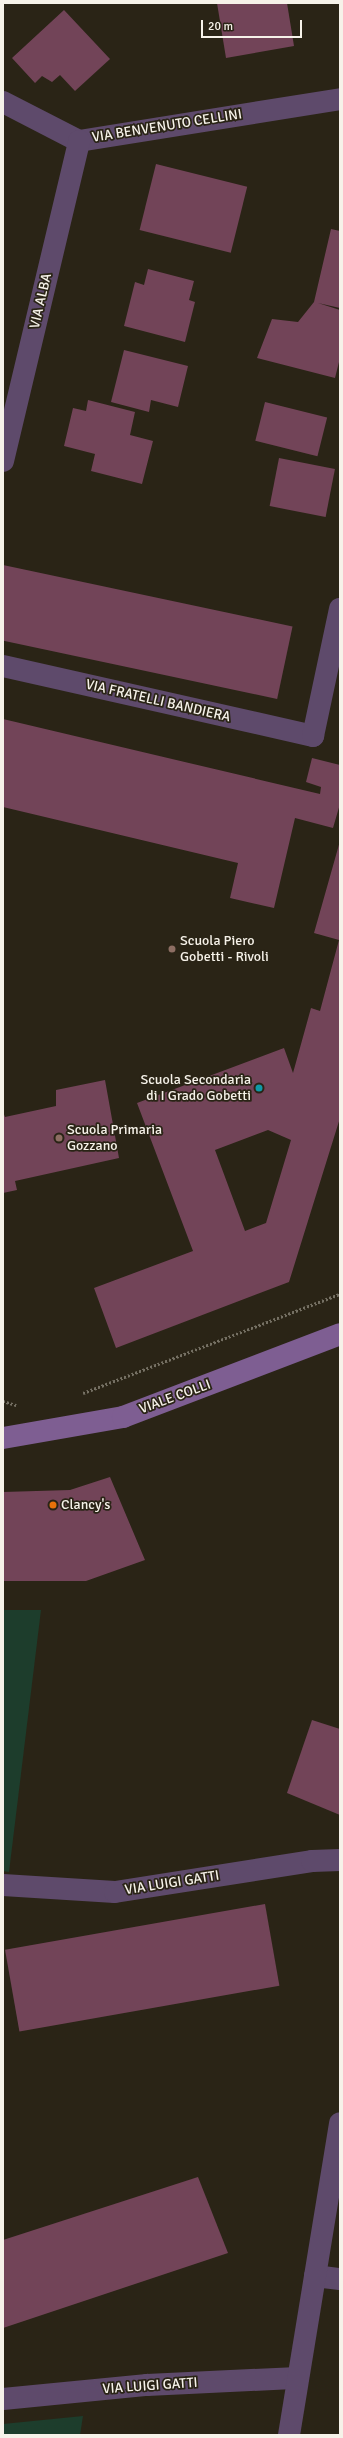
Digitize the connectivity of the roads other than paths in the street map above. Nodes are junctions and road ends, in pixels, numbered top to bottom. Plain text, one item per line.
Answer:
1 (340, 99) edge
2 (3, 102) edge
3 (79, 141) junction
4 (3, 461) edge
5 (340, 609) edge
6 (3, 666) edge
7 (340, 1334) edge
8 (3, 1438) edge
9 (340, 1860) edge
10 (3, 1885) edge
11 (340, 2123) edge
12 (315, 2276) junction
13 (340, 2280) edge
14 (298, 2378) junction
15 (3, 2399) edge
16 (289, 2435) edge

1 - 3 street, VIA BENVENUTO CELLINI
2 - 3 street, VIA BENVENUTO CELLINI
3 - 4 street, VIA ALBA
5 - 6 street, VIA FRATELLI BANDIERA
7 - 8 street, VIALE COLLI
9 - 10 street, VIA LUIGI GATTI
11 - 12 street
12 - 13 street
12 - 14 street
14 - 15 street, VIA LUIGI GATTI
14 - 16 street

